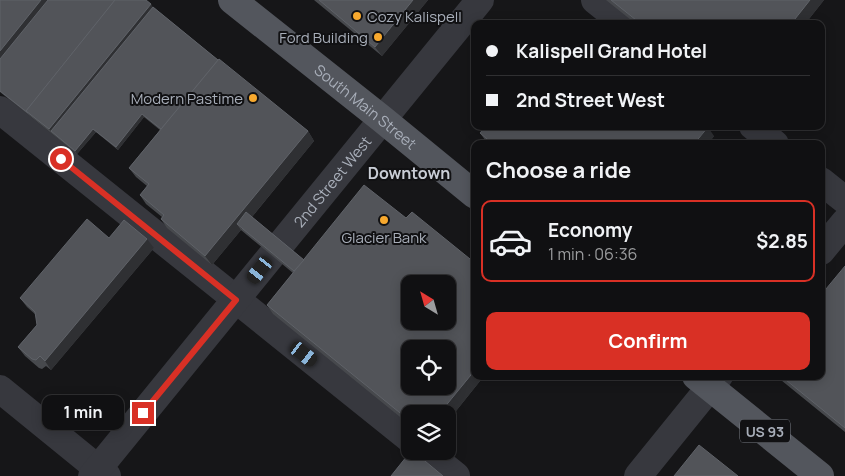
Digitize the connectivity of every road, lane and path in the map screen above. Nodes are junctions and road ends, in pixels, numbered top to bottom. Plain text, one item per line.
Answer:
1 (232, 0) edge
2 (480, 0) edge
3 (595, 0) edge
4 (620, 20) edge
5 (0, 110) edge
6 (382, 119) junction
7 (758, 130) edge
8 (770, 140) edge
9 (825, 184) edge
10 (471, 192) edge
11 (845, 200) edge
12 (845, 222) edge
13 (825, 246) edge
14 (236, 300) junction
15 (708, 380) edge
16 (0, 389) edge
17 (401, 432) edge
18 (436, 460) edge
19 (99, 473) edge
20 (456, 476) edge
21 (638, 476) edge
22 (820, 476) edge

1 - 6 main road, South Main Street
2 - 6 street, 2nd Street West
3 - 4 street
5 - 14 street
6 - 10 main road, South Main Street
6 - 14 street, 2nd Street West
7 - 8 street
9 - 11 street
12 - 13 street
14 - 17 street
14 - 19 street, 2nd Street West
15 - 21 street
15 - 22 main road, US 93
16 - 19 street
18 - 20 street

